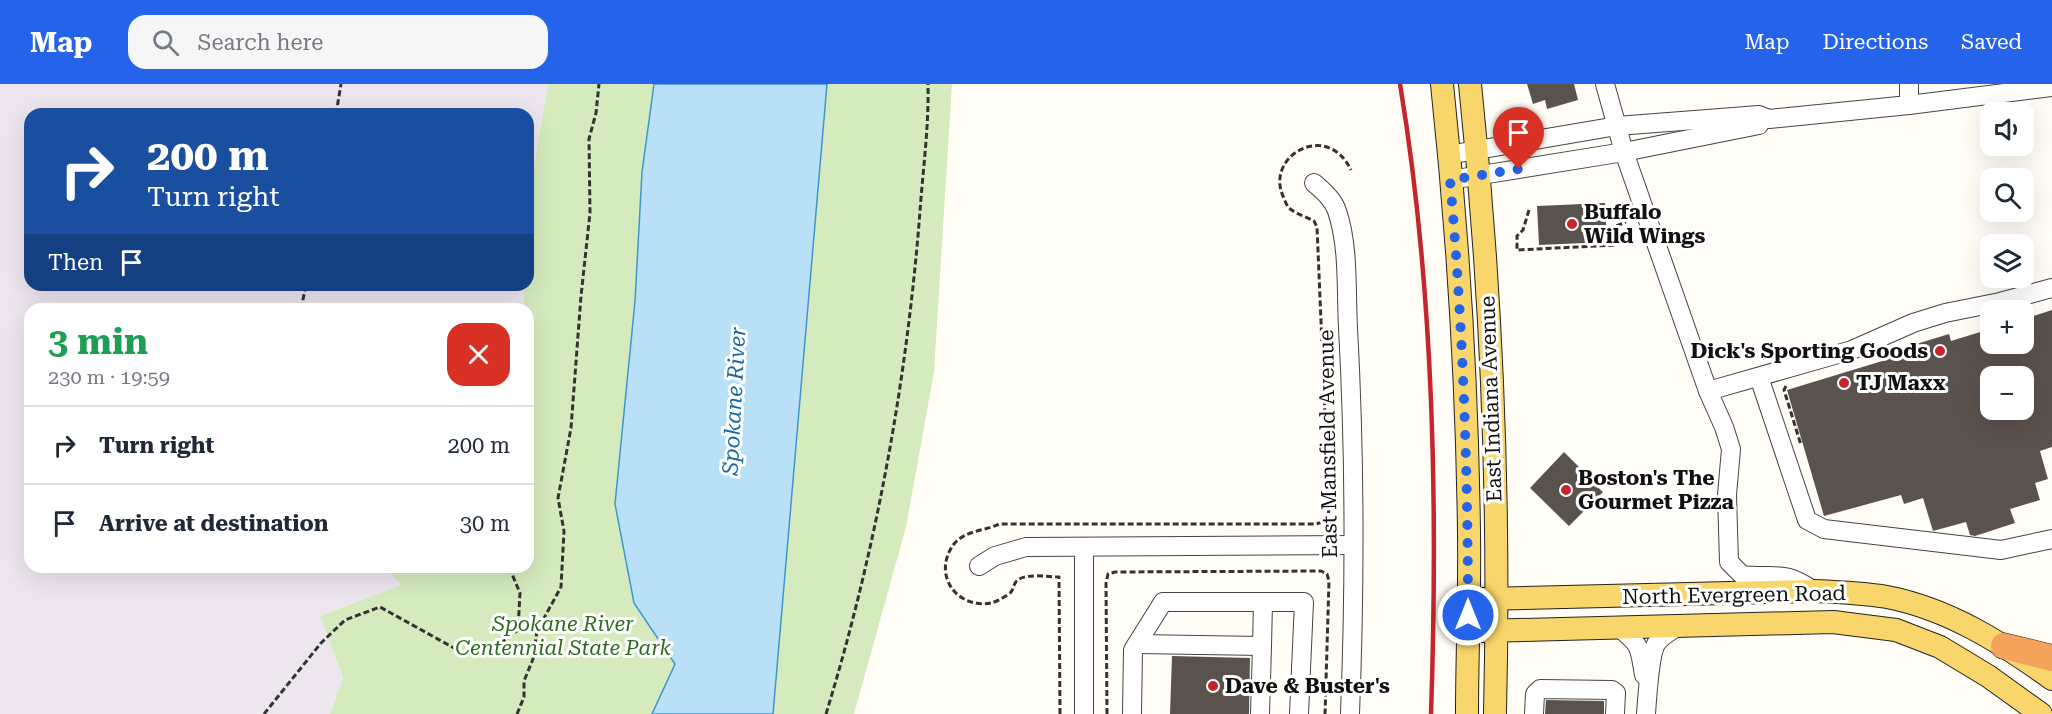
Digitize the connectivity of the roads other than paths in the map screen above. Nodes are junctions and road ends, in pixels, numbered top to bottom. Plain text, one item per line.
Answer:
1 (1442, 84) edge
2 (1470, 84) edge
3 (1605, 84) edge
4 (1909, 84) edge
5 (2047, 86) edge
6 (1909, 105) junction
7 (1765, 119) junction
8 (1617, 126) junction
9 (1477, 151) junction
10 (1624, 152) junction
11 (1448, 155) junction
12 (1479, 176) junction
13 (1450, 180) junction
14 (1314, 183) dead end
15 (2052, 288) edge
16 (1759, 377) junction
17 (1708, 391) junction
18 (2052, 539) edge
19 (1353, 545) junction
20 (1084, 546) junction
21 (979, 566) dead end
22 (1814, 591) junction
23 (1468, 599) junction
24 (1497, 599) junction
25 (1263, 602) junction
26 (1679, 626) junction
27 (1617, 627) junction
28 (1468, 630) junction
29 (1497, 631) junction
30 (1137, 644) junction
31 (1262, 646) junction
32 (2004, 646) junction
33 (2052, 658) edge
34 (2052, 679) edge
35 (1647, 689) junction
36 (1084, 714) edge
37 (1132, 714) edge
38 (1260, 714) edge
39 (1299, 714) edge
40 (1350, 714) edge
41 (1467, 714) edge
42 (1495, 714) edge
43 (1534, 714) edge
44 (1615, 714) edge
45 (1646, 714) edge
46 (2041, 714) edge

1 - 11 main road, East Indiana Avenue
2 - 9 main road, East Indiana Avenue
3 - 8 street
4 - 6 street
5 - 6 street
6 - 7 street
7 - 8 street
7 - 10 street
8 - 9 street
8 - 10 street
9 - 11 street
9 - 12 main road, East Indiana Avenue
10 - 12 street
10 - 17 street
11 - 13 main road, East Indiana Avenue
12 - 13 street
12 - 24 main road, East Indiana Avenue
13 - 23 main road, East Indiana Avenue
14 - 19 street, East Mansfield Avenue
15 - 16 street
16 - 17 street
16 - 18 street
17 - 22 street
19 - 20 street
19 - 40 street, East Mansfield Avenue
20 - 21 street
20 - 36 street
22 - 24 main road, North Evergreen Road
22 - 32 main road, North Evergreen Road
23 - 24 main road, North Evergreen Road
23 - 28 main road, East Indiana Avenue
24 - 29 main road, East Indiana Avenue
25 - 30 street
25 - 31 street
25 - 39 street
26 - 27 main road, North Evergreen Road
26 - 35 street
26 - 46 main road, North Evergreen Road
27 - 29 main road, North Evergreen Road
27 - 35 street
28 - 29 main road, North Evergreen Road
28 - 41 main road, East Indiana Avenue
29 - 42 main road, East Indiana Avenue
30 - 31 street
30 - 37 street
31 - 38 street
32 - 33 highway
32 - 34 main road, North Evergreen Road
35 - 45 street
43 - 44 street

